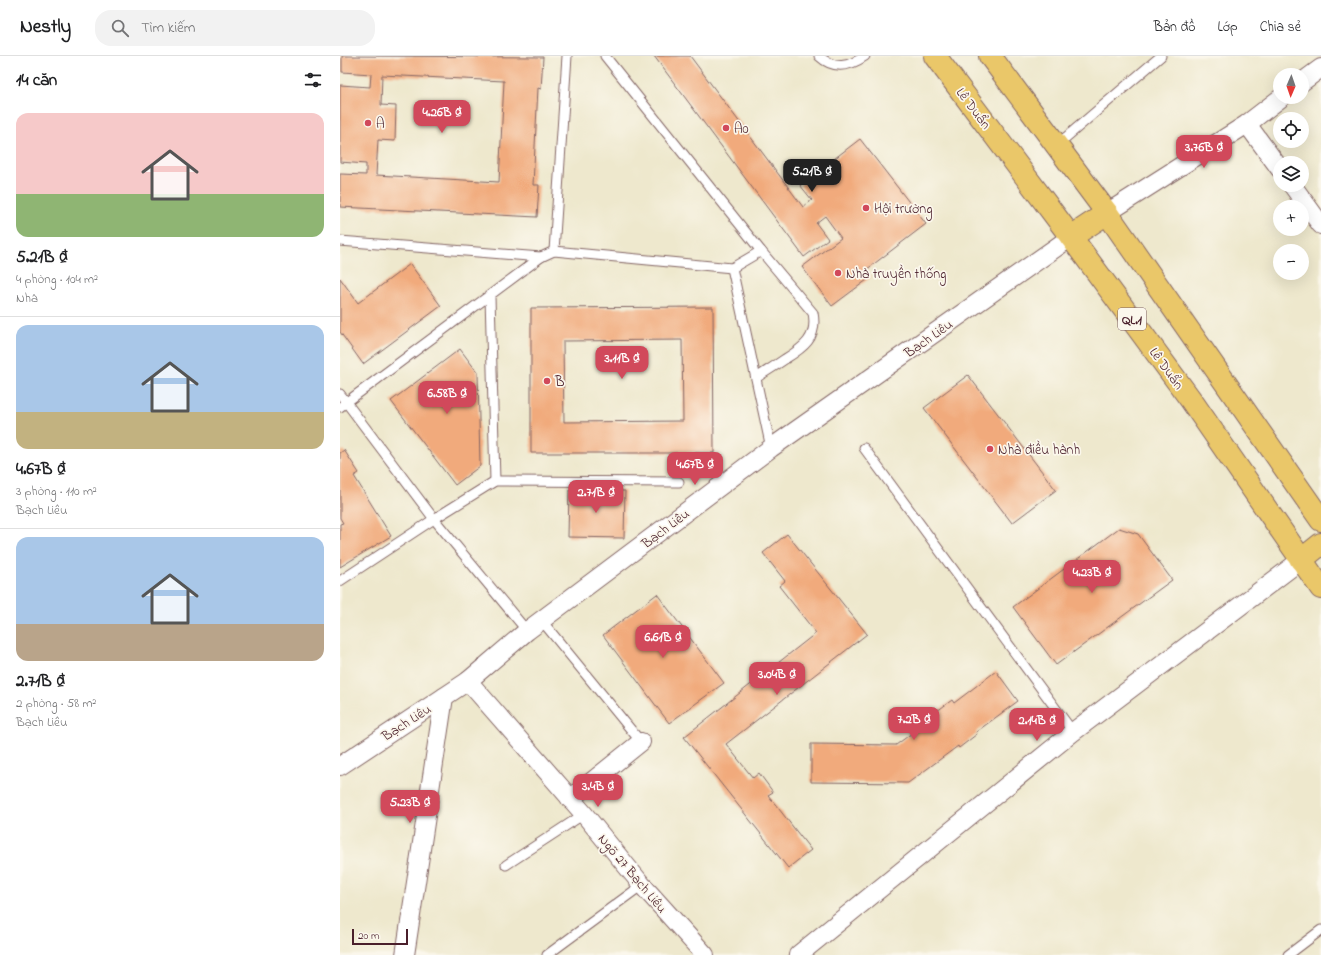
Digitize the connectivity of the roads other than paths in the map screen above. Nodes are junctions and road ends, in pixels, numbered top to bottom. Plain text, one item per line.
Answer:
1 (567, 56) edge
2 (605, 56) edge
3 (819, 56) edge
4 (864, 56) edge
5 (935, 56) edge
6 (990, 56) edge
7 (1161, 56) edge
8 (1321, 68) edge
9 (1309, 77) edge
10 (1273, 104) edge
11 (1247, 124) junction
12 (1057, 145) junction
13 (1273, 159) edge
14 (1297, 192) edge
15 (1107, 213) junction
16 (1321, 225) edge
17 (1071, 237) junction
18 (340, 241) edge
19 (554, 251) junction
20 (761, 251) junction
21 (541, 257) junction
22 (732, 268) junction
23 (490, 296) junction
24 (756, 378) junction
25 (340, 394) edge
26 (343, 405) edge
27 (771, 448) junction
28 (864, 448) dead end
29 (495, 481) junction
30 (679, 482) dead end
31 (434, 519) junction
32 (1321, 520) edge
33 (1321, 544) edge
34 (1301, 560) junction
35 (340, 581) edge
36 (1321, 588) edge
37 (542, 621) junction
38 (527, 631) junction
39 (468, 680) junction
40 (444, 697) junction
41 (1073, 732) junction
42 (641, 742) joint
43 (340, 766) edge
44 (570, 799) junction
45 (584, 814) junction
46 (506, 865) dead end
47 (642, 885) junction
48 (1321, 930) edge
49 (405, 955) edge
50 (547, 955) edge
51 (705, 955) edge
52 (798, 955) edge
53 (1288, 955) edge

1 - 19 lane
2 - 20 lane
3 - 4 lane
5 - 17 main road, Lê Duẩn / QL.1
6 - 12 main road
7 - 12 lane
8 - 9 street
10 - 11 street
11 - 13 street
11 - 15 street
12 - 15 main road
14 - 16 street
15 - 17 main road
15 - 32 main road
17 - 27 street, Bạch Liêu
17 - 34 main road, Lê Duẩn / QL.1
18 - 21 lane
19 - 21 lane
19 - 22 lane
20 - 22 lane
20 - 24 lane
21 - 23 lane
22 - 24 lane
23 - 26 lane
23 - 29 lane
24 - 27 lane
25 - 26 lane
26 - 31 lane
27 - 37 street, Bạch Liêu
28 - 41 lane
29 - 30 lane
29 - 31 lane
31 - 35 lane
31 - 38 lane
33 - 34 main road
34 - 36 main road, Lê Duẩn / QL.1
34 - 41 street
37 - 38 street, Bạch Liêu
37 - 42 lane
38 - 39 street, Bạch Liêu
39 - 40 street, Bạch Liêu
39 - 44 street, Ngõ 27 Bạch Liêu
40 - 43 street, Bạch Liêu
40 - 49 street
41 - 52 street
42 - 44 street
44 - 45 street, Ngõ 27 Bạch Liêu
45 - 46 lane
45 - 47 street, Ngõ 27 Bạch Liêu
47 - 50 lane
47 - 51 street, Ngõ 27 Bạch Liêu
48 - 53 lane

